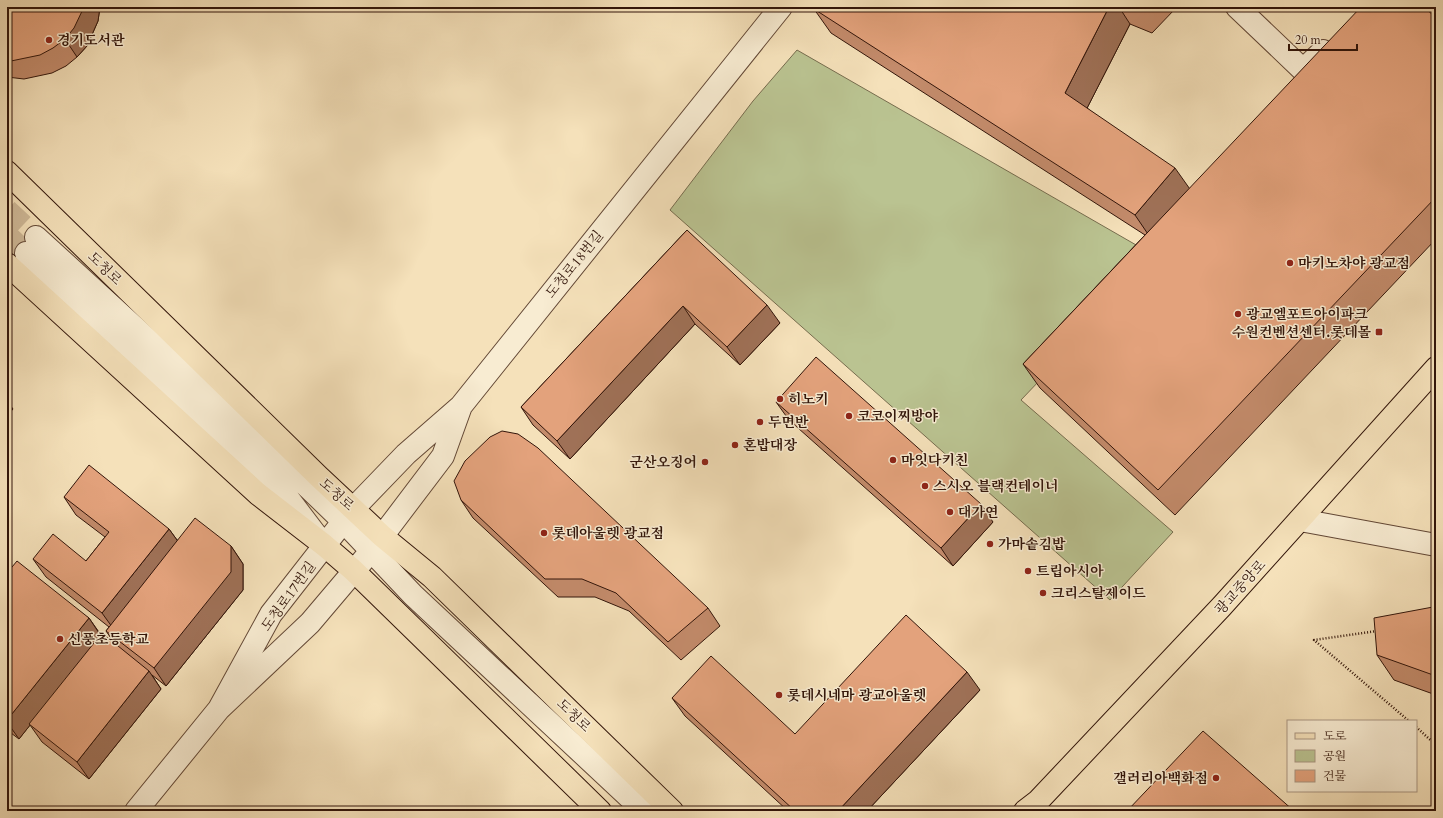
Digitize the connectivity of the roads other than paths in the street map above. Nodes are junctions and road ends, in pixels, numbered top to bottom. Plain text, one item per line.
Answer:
1 (781, 7) edge
2 (1237, 7) edge
3 (1336, 38) edge
4 (7, 172) edge
5 (7, 264) tunnel mouth
6 (1436, 368) edge
7 (461, 406) junction
8 (349, 515) junction
9 (1300, 520) junction
10 (377, 544) junction
11 (324, 545) junction
12 (1436, 545) edge
13 (353, 570) junction
14 (219, 709) junction
15 (1032, 808) edge
16 (136, 811) edge
17 (600, 811) edge
18 (644, 811) edge
19 (672, 811) edge

1 - 7 street, 도청로18번길
2 - 3 street
4 - 8 main road, 도청로
5 - 11 main road
6 - 9 main road, 광교중앙로
7 - 8 street, 도청로18번길
7 - 10 street, 도청로17번길
8 - 10 main road, 도청로
8 - 11 street, 도청로17번길
8 - 11 street
9 - 12 street
9 - 15 main road, 광교중앙로
10 - 13 street, 도청로17번길
10 - 18 street
10 - 19 main road, 도청로
11 - 13 main road
11 - 14 street, 도청로17번길
13 - 14 street, 도청로17번길
13 - 17 main road
14 - 16 street, 도청로17번길

